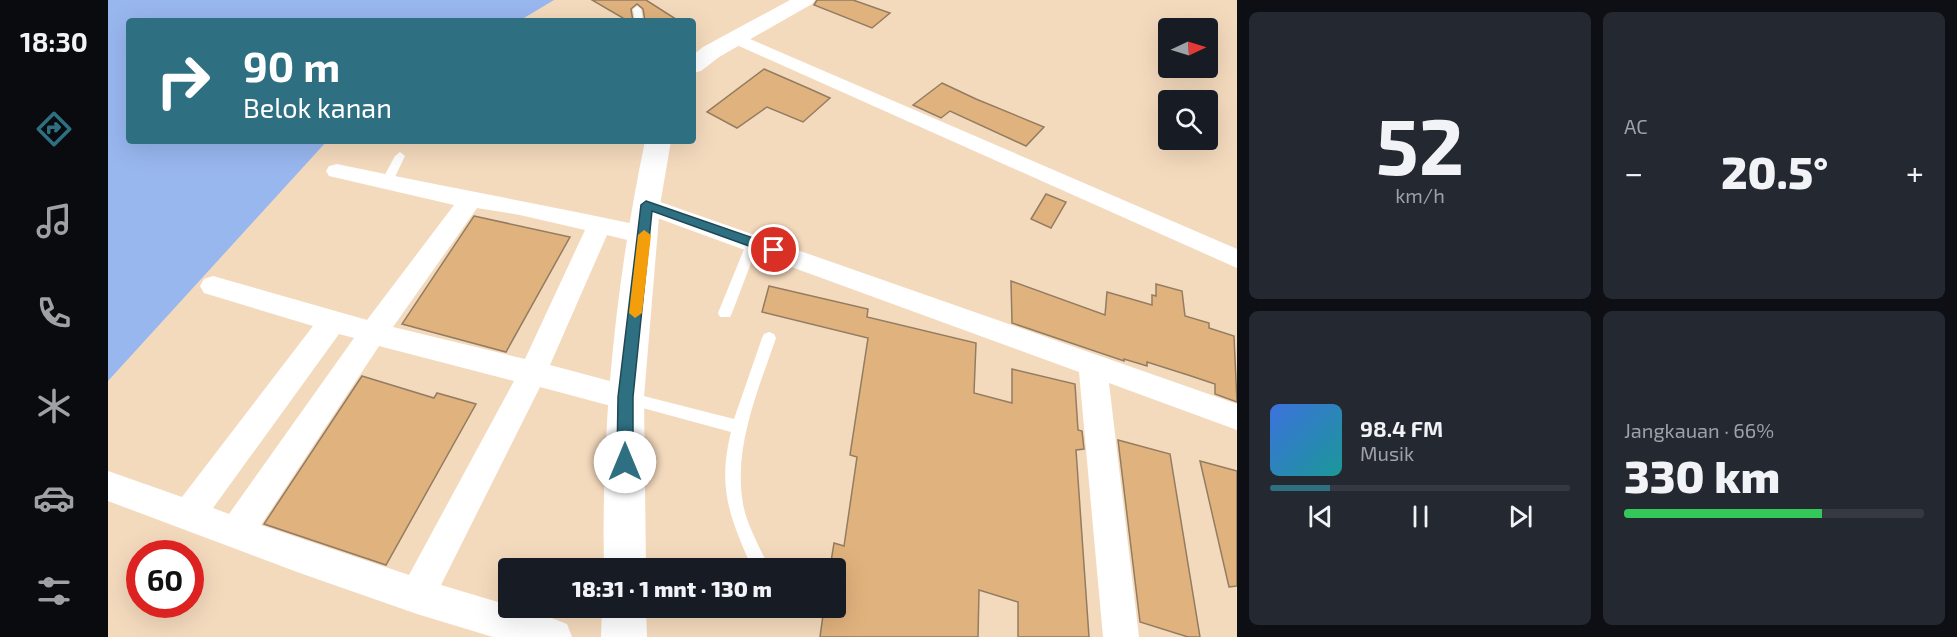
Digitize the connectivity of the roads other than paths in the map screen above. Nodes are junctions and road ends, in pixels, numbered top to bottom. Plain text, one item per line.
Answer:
1 (805, 0) edge
2 (637, 9) dead end
3 (638, 18) edge
4 (736, 38) junction
5 (697, 58) edge
6 (658, 144) edge
7 (400, 156) dead end
8 (336, 171) dead end
9 (387, 182) junction
10 (471, 199) junction
11 (645, 220) junction
12 (599, 225) junction
13 (753, 242) junction
14 (1237, 259) edge
15 (213, 286) dead end
16 (725, 313) dead end
17 (332, 322) junction
18 (373, 333) junction
19 (769, 338) dead end
20 (1092, 363) junction
21 (532, 374) junction
22 (626, 397) junction
23 (1237, 417) edge
24 (739, 427) junction
25 (108, 486) edge
26 (189, 514) junction
27 (236, 532) junction
28 (625, 558) edge
29 (756, 558) edge
30 (417, 596) junction
31 (624, 618) edge
32 (554, 637) edge
33 (624, 637) edge
34 (1121, 637) edge

1 - 4 main road
2 - 3 lane
4 - 5 main road
4 - 14 street
6 - 11 main road
7 - 9 lane
8 - 9 street
9 - 10 street
10 - 12 street
10 - 18 street
11 - 12 street
11 - 13 street
11 - 22 main road
12 - 21 street
13 - 16 lane
13 - 20 street
15 - 17 street
17 - 18 street
17 - 26 street
18 - 21 street
18 - 27 street
19 - 24 lane
20 - 23 street
20 - 34 street
21 - 22 street
21 - 30 street
22 - 24 lane
22 - 28 main road
24 - 29 lane
25 - 26 street
26 - 27 street
27 - 30 street
30 - 32 street
31 - 33 main road

